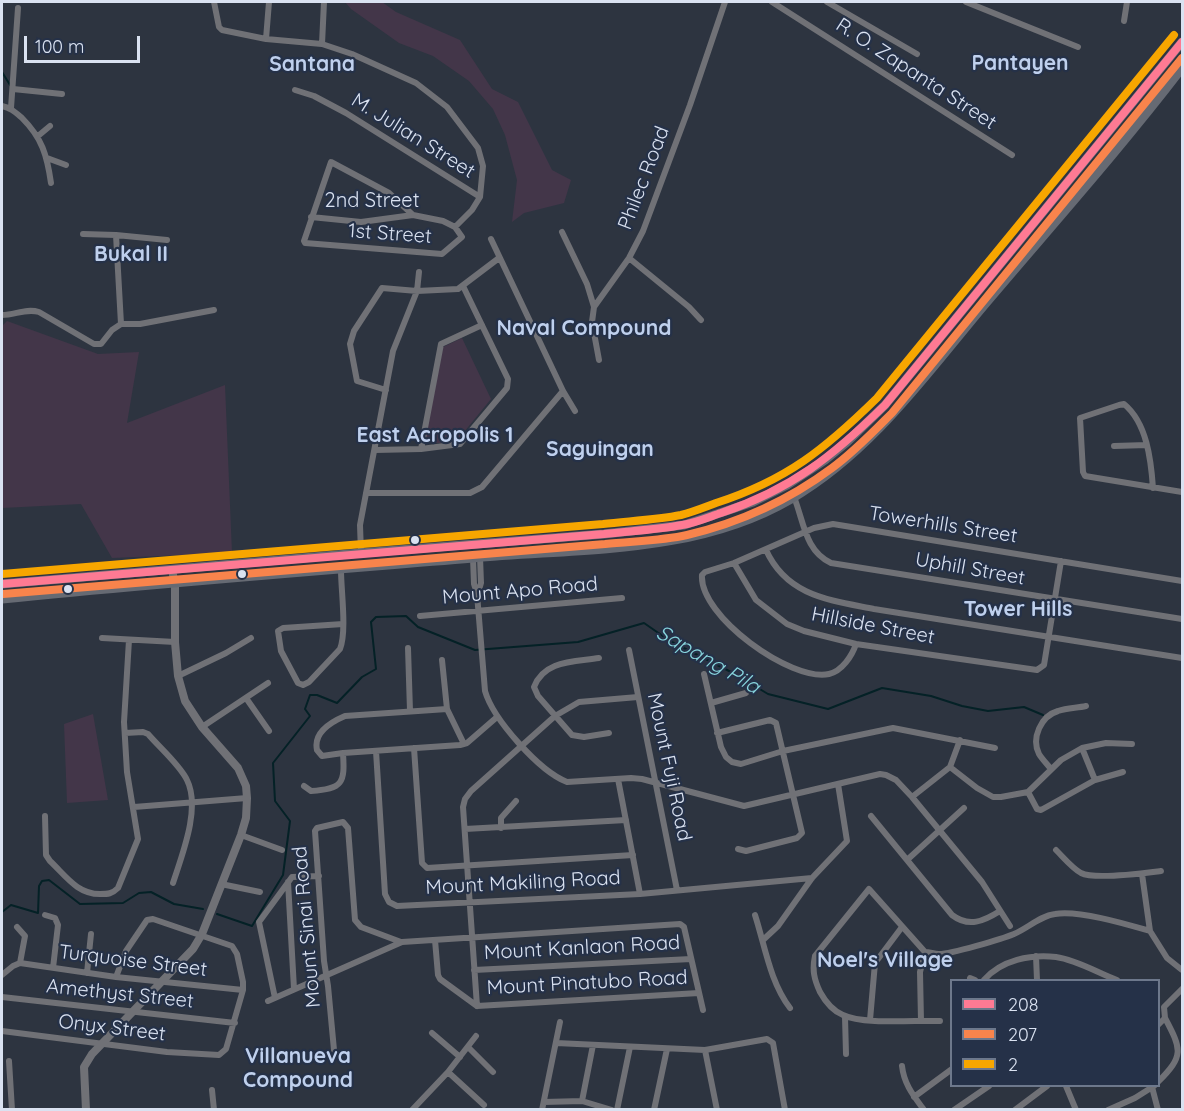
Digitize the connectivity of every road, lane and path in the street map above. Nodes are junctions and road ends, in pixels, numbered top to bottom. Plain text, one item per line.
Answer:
1 (214, 2) edge
2 (269, 2) edge
3 (324, 2) edge
4 (725, 2) edge
5 (772, 2) edge
6 (827, 2) edge
7 (966, 2) edge
8 (1127, 2) edge
9 (18, 8) dead end
10 (1124, 21) dead end
11 (266, 39) junction
12 (1182, 42) edge
13 (322, 44) junction
14 (1078, 47) dead end
15 (917, 54) dead end
16 (1182, 68) edge
17 (13, 89) junction
18 (295, 90) dead end
19 (62, 94) dead end
20 (2, 106) edge
21 (11, 108) junction
22 (50, 126) dead end
23 (38, 136) junction
24 (1012, 155) dead end
25 (47, 158) junction
26 (66, 165) dead end
27 (1078, 170) junction
28 (1090, 180) junction
29 (51, 183) dead end
30 (480, 198) junction
31 (413, 215) junction
32 (311, 217) junction
33 (455, 227) junction
34 (562, 232) dead end
35 (83, 234) dead end
36 (116, 235) junction
37 (490, 239) dead end
38 (167, 240) dead end
39 (499, 258) junction
40 (629, 258) junction
41 (419, 272) dead end
42 (989, 277) junction
43 (463, 286) junction
44 (1001, 286) junction
45 (417, 291) junction
46 (594, 307) junction
47 (214, 310) dead end
48 (2, 315) edge
49 (701, 320) dead end
50 (121, 324) junction
51 (482, 326) junction
52 (599, 360) dead end
53 (386, 390) junction
54 (563, 391) junction
55 (575, 411) dead end
56 (1147, 445) junction
57 (1114, 446) dead end
58 (421, 449) junction
59 (375, 450) junction
60 (787, 485) junction
61 (1153, 488) junction
62 (1182, 492) edge
63 (366, 493) junction
64 (794, 497) junction
65 (807, 532) junction
66 (766, 550) junction
67 (361, 552) junction
68 (476, 557) junction
69 (1060, 561) junction
70 (734, 562) junction
71 (172, 570) junction
72 (341, 570) junction
73 (1182, 582) edge
74 (2, 584) edge
75 (175, 584) junction
76 (622, 598) dead end
77 (2, 599) edge
78 (1053, 600) junction
79 (478, 612) junction
80 (420, 616) dead end
81 (1182, 619) edge
82 (342, 624) junction
83 (1049, 636) junction
84 (102, 638) dead end
85 (251, 638) dead end
86 (129, 640) junction
87 (175, 642) junction
88 (856, 644) junction
89 (408, 648) dead end
90 (628, 650) dead end
91 (599, 658) dead end
92 (1182, 658) edge
93 (442, 660) dead end
94 (705, 674) dead end
95 (178, 676) junction
96 (268, 683) dead end
97 (746, 693) dead end
98 (638, 697) junction
99 (246, 698) junction
100 (711, 703) junction
101 (1086, 706) dead end
102 (447, 709) junction
103 (410, 711) junction
104 (497, 717) junction
105 (555, 717) junction
106 (202, 727) junction
107 (269, 731) dead end
108 (125, 733) junction
109 (609, 733) dead end
110 (717, 733) junction
111 (960, 740) junction
112 (464, 744) junction
113 (1132, 744) dead end
114 (522, 745) junction
115 (414, 748) junction
116 (995, 748) dead end
117 (1082, 748) junction
118 (376, 751) junction
119 (783, 751) junction
120 (343, 753) junction
121 (950, 767) junction
122 (1051, 769) junction
123 (1123, 772) dead end
124 (618, 778) junction
125 (1095, 780) junction
126 (654, 781) junction
127 (838, 784) junction
128 (304, 786) dead end
129 (1028, 792) junction
130 (793, 794) junction
131 (912, 797) junction
132 (247, 798) junction
133 (516, 801) dead end
134 (192, 803) junction
135 (134, 807) junction
136 (964, 808) dead end
137 (45, 816) dead end
138 (871, 816) dead end
139 (626, 820) junction
140 (501, 828) junction
141 (465, 829) junction
142 (939, 831) junction
143 (241, 835) junction
144 (738, 849) dead end
145 (282, 850) dead end
146 (1056, 850) dead end
147 (633, 855) junction
148 (907, 860) junction
149 (467, 866) junction
150 (1161, 871) dead end
151 (1142, 874) junction
152 (319, 876) junction
153 (812, 878) junction
154 (288, 881) junction
155 (173, 883) dead end
156 (221, 884) junction
157 (677, 890) junction
158 (260, 892) dead end
159 (640, 894) junction
160 (470, 902) junction
161 (1000, 911) junction
162 (45, 915) dead end
163 (755, 915) dead end
164 (1010, 926) dead end
165 (17, 927) dead end
166 (902, 927) junction
167 (1149, 932) junction
168 (92, 934) dead end
169 (202, 934) junction
170 (472, 937) junction
171 (435, 940) junction
172 (763, 940) junction
173 (402, 942) junction
174 (925, 952) junction
175 (1036, 956) junction
176 (691, 959) junction
177 (20, 963) junction
178 (53, 968) junction
179 (474, 970) junction
180 (1182, 970) edge
181 (87, 973) junction
182 (327, 974) junction
183 (2, 975) edge
184 (116, 977) junction
185 (985, 979) edge
186 (1037, 979) edge
187 (1112, 979) edge
188 (162, 982) junction
189 (294, 989) junction
190 (1182, 989) edge
191 (243, 990) junction
192 (699, 993) junction
193 (2, 997) edge
194 (1160, 1004) edge
195 (477, 1006) junction
196 (790, 1008) dead end
197 (1164, 1008) junction
198 (703, 1010) dead end
199 (132, 1012) junction
200 (845, 1017) junction
201 (1165, 1018) junction
202 (870, 1020) junction
203 (921, 1021) junction
204 (940, 1021) dead end
205 (560, 1022) dead end
206 (235, 1023) junction
207 (1160, 1023) edge
208 (2, 1031) edge
209 (432, 1033) dead end
210 (476, 1036) dead end
211 (556, 1043) junction
212 (100, 1044) junction
213 (593, 1046) junction
214 (468, 1047) junction
215 (630, 1047) junction
216 (667, 1048) junction
217 (334, 1050) dead end
218 (705, 1050) junction
219 (846, 1054) dead end
220 (460, 1057) junction
221 (9, 1061) dead end
222 (902, 1066) dead end
223 (950, 1070) edge
224 (448, 1072) junction
225 (493, 1072) dead end
226 (1160, 1080) edge
227 (988, 1087) edge
228 (1046, 1087) edge
229 (1066, 1087) edge
230 (1151, 1087) edge
231 (1153, 1087) edge
232 (212, 1089) dead end
233 (914, 1096) junction
234 (582, 1101) junction
235 (544, 1102) junction
236 (418, 1103) junction
237 (484, 1105) dead end
238 (1121, 1107) edge
239 (12, 1110) edge
240 (86, 1110) edge
241 (214, 1110) edge
242 (412, 1110) edge
243 (424, 1110) edge
244 (542, 1110) edge
245 (612, 1110) edge
246 (617, 1110) edge
247 (654, 1110) edge
248 (717, 1110) edge
249 (785, 1110) edge
250 (924, 1110) edge
251 (954, 1110) edge
252 (1015, 1110) edge
253 (1076, 1110) edge
254 (1108, 1110) edge
255 (1158, 1110) edge

1 - 11 street
2 - 11 street
3 - 13 street
4 - 40 street, Philec Road
5 - 24 street, R. O. Zapanta Street
6 - 15 street
7 - 14 street
8 - 10 street
9 - 17 street
11 - 13 street
12 - 27 main road
13 - 30 street
16 - 28 main road
17 - 19 street
17 - 21 street
18 - 30 street, M. Julian Street
20 - 21 street
21 - 23 street
22 - 23 street
23 - 25 street
25 - 26 street
25 - 29 street
27 - 28 main road
27 - 42 main road
28 - 44 main road
30 - 33 street
31 - 32 street, 2nd Street
31 - 32 street
31 - 33 street, 2nd Street
32 - 33 street, 1st Street
34 - 46 street
35 - 36 street
36 - 38 street
36 - 50 street
37 - 39 street
39 - 43 street
39 - 54 street
40 - 46 street, Philec Road
40 - 49 street
41 - 45 street
42 - 44 main road
42 - 60 main road
43 - 45 street
43 - 51 street
44 - 64 main road
45 - 53 street
45 - 53 street
46 - 52 street
47 - 50 street
48 - 50 street
51 - 58 street
51 - 58 street
53 - 59 street
54 - 55 street
54 - 63 street
56 - 57 street
56 - 61 street
56 - 61 street
58 - 59 street
59 - 63 street
60 - 64 main road
60 - 67 main road
61 - 62 street
63 - 67 street
64 - 65 street, Uphill Street
64 - 68 main road
65 - 66 street, Towerhills Street
65 - 69 street, Towerhills Street
65 - 78 street, Uphill Street
66 - 70 street, Towerhills Street
66 - 83 street
67 - 71 main road
68 - 72 main road
68 - 79 street
69 - 73 street, Towerhills Street
69 - 78 street
70 - 88 street, Hillside Street
70 - 88 street, Towerhills Street
71 - 74 main road
71 - 75 street
72 - 75 main road
72 - 82 street
75 - 77 main road
75 - 87 street
76 - 79 street, Mount Apo Road
78 - 81 street, Uphill Street
78 - 83 street
79 - 80 street, Mount Apo Road
79 - 104 street
82 - 82 street
83 - 88 street, Hillside Street
83 - 92 street
84 - 86 street
85 - 95 street
86 - 87 street
86 - 108 street
87 - 95 street
89 - 103 street
90 - 98 street, Mount Fuji Road
91 - 105 street
93 - 102 street
94 - 100 street
95 - 106 street
96 - 99 street
97 - 100 street
98 - 105 street
98 - 126 street, Mount Fuji Road
99 - 106 street
99 - 107 street
100 - 110 street
101 - 122 street
102 - 103 street
102 - 112 street
103 - 120 street
104 - 112 street
104 - 114 street
105 - 109 street
105 - 114 street
106 - 132 street
108 - 134 street
108 - 135 street
110 - 119 street
110 - 119 street
111 - 116 street
111 - 119 street
111 - 121 street
112 - 115 street
113 - 117 street
114 - 124 street
114 - 141 street
115 - 118 street
115 - 149 street
117 - 122 street
117 - 125 street
118 - 120 street
118 - 160 street, Mount Makiling Road
119 - 130 street
120 - 128 street
121 - 129 street
121 - 131 street
122 - 129 street
123 - 125 street
124 - 126 street
124 - 139 street
125 - 129 street
126 - 130 street
126 - 157 street, Mount Fuji Road
127 - 130 street
127 - 131 street
127 - 153 street
130 - 144 street
131 - 142 street
132 - 134 street
132 - 143 street
133 - 140 street
134 - 135 street
134 - 155 street
135 - 137 street
136 - 142 street
138 - 148 street
139 - 140 street
139 - 147 street
140 - 141 street
141 - 149 street
142 - 148 street
142 - 161 street
143 - 145 street
143 - 156 street
146 - 151 street
147 - 149 street
147 - 159 street
148 - 161 street
149 - 160 street
150 - 151 street
151 - 167 street
152 - 154 street
152 - 173 street, Mount Sinai Road
152 - 182 street, Mount Sinai Road
153 - 157 street, Mount Makiling Road
153 - 172 street
154 - 189 street
154 - 189 street
156 - 158 street
156 - 169 street
157 - 159 street, Mount Makiling Road
159 - 160 street, Mount Makiling Road
160 - 170 street
161 - 164 street
162 - 178 street
163 - 172 street
165 - 177 street
166 - 174 street
166 - 200 street
166 - 202 street
167 - 174 street
167 - 180 street
168 - 181 street
169 - 184 street
169 - 188 street
169 - 191 street
170 - 171 street
170 - 176 street
170 - 179 street
171 - 173 street
171 - 195 street
172 - 196 street
173 - 182 street
174 - 203 street
175 - 185 street
175 - 186 street
175 - 187 street
176 - 179 street, Mount Kanlaon Road
176 - 192 street
177 - 178 street, Turquoise Street
177 - 183 street
178 - 181 street, Turquoise Street
179 - 195 street
181 - 184 street, Turquoise Street
182 - 189 street
182 - 217 street, Mount Sinai Road
184 - 188 street, Turquoise Street
188 - 191 street, Turquoise Street
188 - 199 street
190 - 197 street
191 - 206 street
192 - 195 street, Mount Pinatubo Road
192 - 198 street
193 - 199 street, Amethyst Street
194 - 197 street
197 - 201 street
199 - 206 street, Amethyst Street
199 - 212 street
200 - 202 street
200 - 219 street
201 - 207 street
201 - 226 street
202 - 203 street
203 - 204 street
205 - 211 street
206 - 212 street, Onyx Street
208 - 212 street, Onyx Street
209 - 220 street
210 - 214 street
211 - 213 street
211 - 235 street
212 - 240 street
213 - 215 street
213 - 234 street
214 - 220 street
214 - 225 street
215 - 216 street
215 - 246 street
216 - 218 street
216 - 247 street
218 - 248 street
218 - 249 street
220 - 224 street
221 - 239 street
222 - 233 street
223 - 233 street
224 - 236 street
224 - 237 street
227 - 251 street
228 - 252 street
229 - 253 street
230 - 238 street
231 - 255 street
232 - 241 street
233 - 250 street
234 - 235 street
234 - 245 street
235 - 244 street
236 - 242 street
236 - 243 street
238 - 254 street

